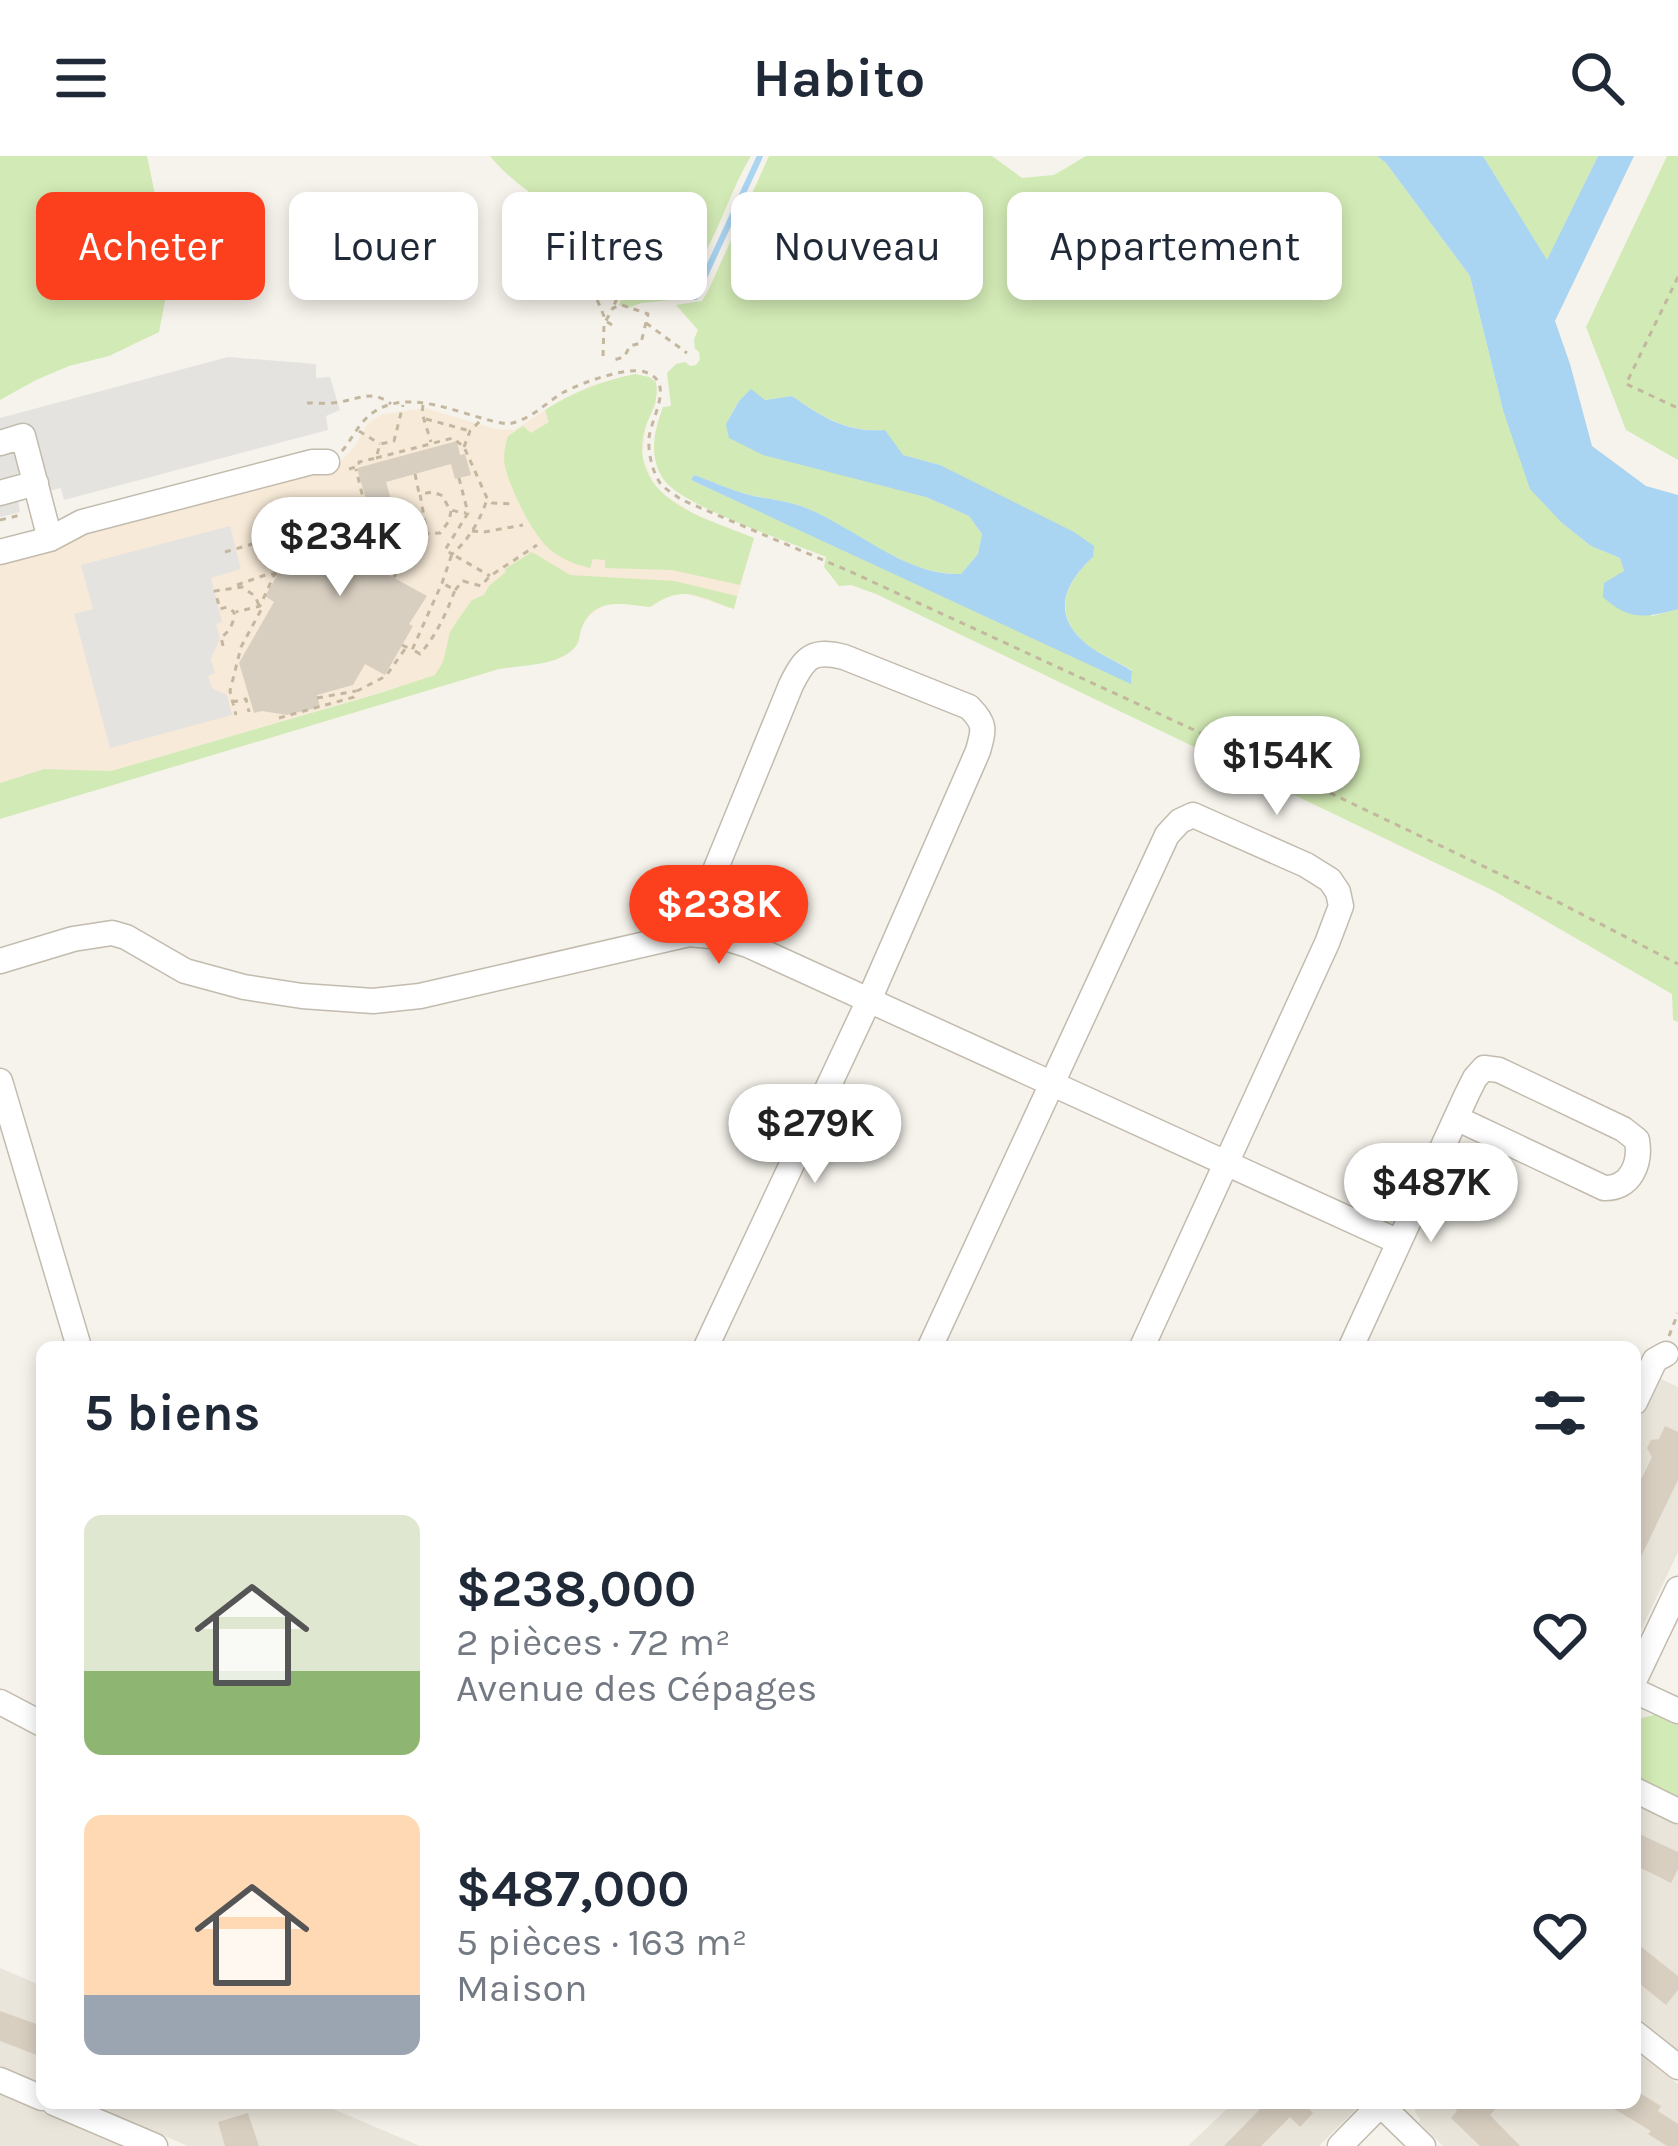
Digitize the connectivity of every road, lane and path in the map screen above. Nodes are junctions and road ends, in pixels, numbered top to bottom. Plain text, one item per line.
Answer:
1 (1678, 278) edge
2 (613, 308) junction
3 (606, 321) junction
4 (646, 323) junction
5 (612, 325) dead end
6 (687, 353) dead end
7 (603, 356) dead end
8 (610, 362) dead end
9 (307, 403) dead end
10 (404, 404) junction
11 (423, 404) junction
12 (392, 405) junction
13 (1678, 409) edge
14 (426, 419) junction
15 (483, 419) junction
16 (357, 430) junction
17 (470, 431) junction
18 (394, 441) junction
19 (0, 443) edge
20 (380, 444) junction
21 (431, 444) junction
22 (464, 446) junction
23 (404, 451) junction
24 (376, 458) junction
25 (343, 463) junction
26 (415, 474) dead end
27 (459, 478) dead end
28 (36, 483) junction
29 (0, 493) edge
30 (420, 494) junction
31 (487, 498) junction
32 (512, 504) dead end
33 (451, 511) junction
34 (468, 513) junction
35 (24, 514) dead end
36 (0, 520) edge
37 (523, 525) dead end
38 (470, 530) junction
39 (427, 534) junction
40 (50, 539) junction
41 (537, 544) dead end
42 (340, 547) dead end
43 (0, 552) edge
44 (225, 553) dead end
45 (452, 554) junction
46 (277, 574) junction
47 (490, 576) junction
48 (394, 577) dead end
49 (442, 583) junction
50 (235, 586) junction
51 (455, 590) junction
52 (260, 606) junction
53 (235, 612) junction
54 (424, 625) junction
55 (437, 632) junction
56 (233, 643) dead end
57 (223, 646) dead end
58 (242, 647) junction
59 (407, 647) junction
60 (218, 691) dead end
61 (230, 691) junction
62 (357, 691) junction
63 (317, 698) dead end
64 (232, 702) junction
65 (250, 712) dead end
66 (236, 715) dead end
67 (279, 718) dead end
68 (689, 934) junction
69 (0, 961) edge
70 (1678, 964) edge
71 (868, 1000) junction
72 (0, 1081) edge
73 (1051, 1083) junction
74 (1456, 1118) junction
75 (1226, 1164) junction
76 (1399, 1242) junction
77 (77, 1341) edge
78 (709, 1341) edge
79 (933, 1341) edge
80 (1145, 1341) edge
81 (1355, 1341) edge
82 (1666, 1354) dead end
83 (1641, 1389) edge
84 (1678, 1589) edge
85 (1641, 1666) edge
86 (1641, 1693) edge
87 (0, 1702) edge
88 (1678, 1711) edge
89 (36, 1721) edge
90 (1641, 1793) edge
91 (1678, 1810) edge
92 (1641, 2038) edge
93 (1678, 2067) edge
94 (0, 2080) edge
95 (36, 2095) edge
96 (68, 2109) edge
97 (1377, 2109) edge
98 (1387, 2109) edge
99 (155, 2146) edge
100 (1340, 2146) edge
101 (1423, 2146) edge

1 - 13 path
2 - 3 path
2 - 3 path
2 - 4 path
3 - 5 path
3 - 7 path
4 - 6 path
4 - 8 path
9 - 12 path
10 - 11 path
10 - 12 path
10 - 18 path
11 - 14 path
11 - 15 path
12 - 16 path
14 - 17 path
14 - 21 path
15 - 17 path
15 - 70 path
16 - 20 path
16 - 25 path
17 - 22 path
18 - 20 path
18 - 23 path
19 - 28 street
20 - 24 path
21 - 22 path
21 - 23 path
22 - 31 path
23 - 24 path
24 - 25 path
25 - 40 street
25 - 42 path
26 - 30 path
27 - 34 path
28 - 29 street
28 - 40 street
30 - 33 path
30 - 39 path
31 - 32 path
31 - 38 path
33 - 34 path
33 - 39 path
34 - 45 path
35 - 36 path
37 - 38 path
38 - 45 path
39 - 48 path
40 - 43 street
41 - 47 path
44 - 46 path
45 - 47 path
45 - 49 path
46 - 50 path
46 - 52 path
47 - 51 path
49 - 51 path
49 - 54 path
50 - 52 path
50 - 53 path
51 - 55 path
52 - 53 path
52 - 58 path
53 - 57 path
54 - 55 path
54 - 59 path
55 - 59 path
56 - 58 path
58 - 61 path
59 - 62 path
60 - 61 path
61 - 64 path
62 - 63 path
62 - 67 path
64 - 65 path
64 - 66 path
68 - 69 street
68 - 71 street
68 - 71 street
71 - 73 street
71 - 78 street
72 - 77 street
73 - 75 street
73 - 75 street
73 - 79 street
74 - 74 street
74 - 76 street
75 - 76 street
75 - 80 street
76 - 81 street
82 - 83 street
84 - 85 street
86 - 88 street
87 - 89 street
90 - 91 street
92 - 93 street
94 - 95 street
96 - 99 street
97 - 100 street
98 - 101 street

